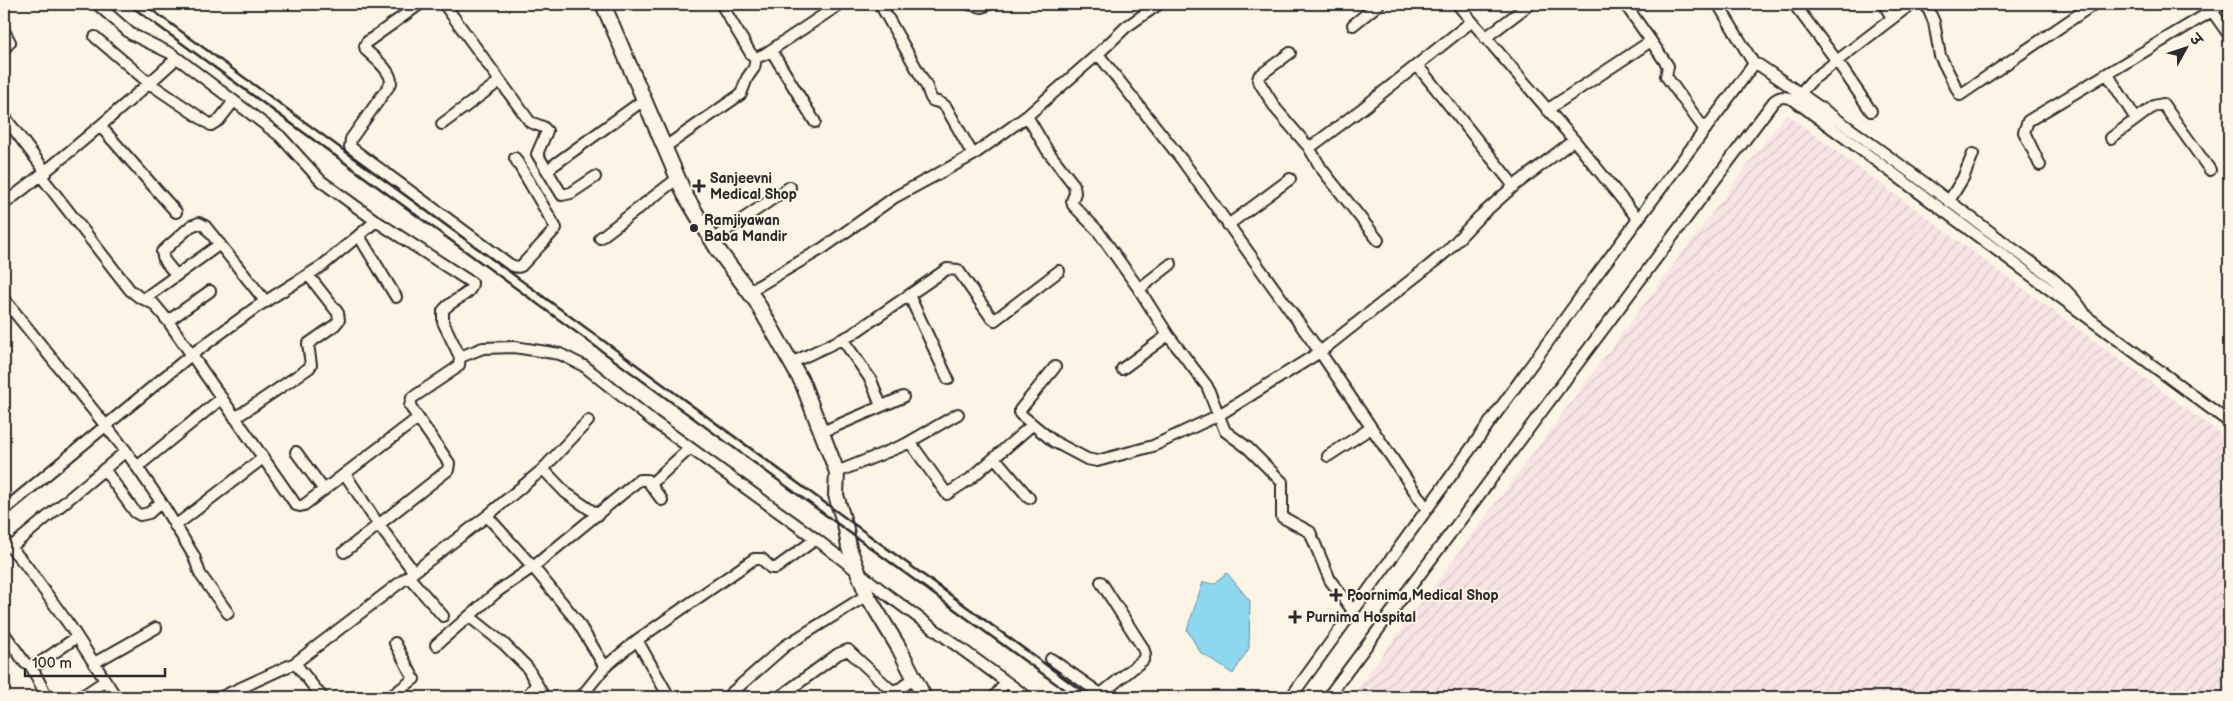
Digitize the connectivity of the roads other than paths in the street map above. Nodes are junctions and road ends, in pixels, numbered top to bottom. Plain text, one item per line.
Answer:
1 (97, 4) edge
2 (420, 4) edge
3 (444, 4) edge
4 (603, 4) edge
5 (721, 4) edge
6 (840, 4) edge
7 (880, 4) edge
8 (968, 4) edge
9 (989, 4) edge
10 (1159, 4) edge
11 (1379, 4) edge
12 (1457, 4) edge
13 (1530, 4) edge
14 (1625, 4) edge
15 (1718, 4) edge
16 (1794, 4) edge
17 (1884, 4) edge
18 (1912, 4) edge
19 (1926, 4) edge
20 (2094, 4) edge
21 (2221, 4) edge
22 (2212, 11) junction
23 (1892, 18) junction
24 (1471, 22) junction
25 (1353, 25) dead end
26 (4, 30) edge
27 (2229, 35) edge
28 (96, 37) dead end
29 (1485, 38) junction
30 (1651, 41) junction
31 (4, 49) edge
32 (771, 50) junction
33 (1290, 53) dead end
34 (1098, 54) junction
35 (177, 58) junction
36 (756, 58) junction
37 (1837, 61) junction
38 (1754, 64) junction
39 (1417, 65) junction
40 (2108, 75) junction
41 (500, 82) junction
42 (149, 84) junction
43 (1796, 96) junction
44 (645, 99) junction
45 (234, 102) junction
46 (1547, 110) junction
47 (1871, 111) dead end
48 (1027, 116) junction
49 (2136, 119) junction
50 (5, 120) edge
51 (816, 122) dead end
52 (442, 124) dead end
53 (101, 127) junction
54 (1705, 130) junction
55 (2112, 138) dead end
56 (1574, 140) junction
57 (1308, 146) junction
58 (665, 147) junction
59 (1973, 154) dead end
60 (973, 155) junction
61 (515, 158) dead end
62 (2040, 165) dead end
63 (546, 170) junction
64 (2210, 170) dead end
65 (43, 174) junction
66 (595, 177) dead end
67 (678, 178) junction
68 (1290, 179) dead end
69 (790, 186) dead end
70 (1514, 186) junction
71 (1948, 201) junction
72 (4, 204) edge
73 (176, 212) dead end
74 (1638, 219) junction
75 (376, 221) junction
76 (1228, 225) junction
77 (359, 236) junction
78 (600, 238) dead end
79 (712, 240) junction
80 (1378, 240) dead end
81 (220, 244) junction
82 (1172, 264) dead end
83 (1059, 272) dead end
84 (176, 275) junction
85 (309, 276) junction
86 (1139, 289) junction
87 (210, 291) dead end
88 (750, 291) junction
89 (909, 295) junction
90 (396, 297) dead end
91 (145, 298) junction
92 (4, 299) edge
93 (266, 302) junction
94 (2088, 319) junction
95 (168, 321) junction
96 (1168, 335) junction
97 (843, 340) junction
98 (1320, 352) junction
99 (191, 355) junction
100 (460, 357) junction
101 (791, 363) junction
102 (1055, 367) dead end
103 (1122, 369) dead end
104 (948, 379) dead end
105 (903, 397) dead end
106 (222, 398) junction
107 (881, 406) junction
108 (958, 414) dead end
109 (1219, 415) junction
110 (234, 418) junction
111 (418, 418) junction
112 (588, 421) dead end
113 (2229, 422) edge
114 (1032, 425) junction
115 (106, 426) junction
116 (1371, 428) junction
117 (822, 432) junction
118 (910, 442) junction
119 (690, 448) junction
120 (126, 451) junction
121 (296, 452) dead end
122 (1328, 456) dead end
123 (263, 458) junction
124 (995, 458) junction
125 (137, 467) junction
126 (104, 469) junction
127 (543, 469) junction
128 (836, 472) junction
129 (345, 474) junction
130 (651, 484) junction
131 (324, 490) junction
132 (1029, 498) dead end
133 (662, 500) dead end
134 (161, 502) junction
135 (1426, 508) junction
136 (4, 510) edge
137 (598, 515) junction
138 (487, 516) junction
139 (378, 524) junction
140 (175, 526) junction
141 (816, 539) junction
142 (7, 544) edge
143 (344, 552) dead end
144 (533, 567) junction
145 (859, 572) junction
146 (411, 574) junction
147 (1101, 582) dead end
148 (867, 595) junction
149 (1353, 611) junction
150 (228, 613) dead end
151 (444, 616) dead end
152 (470, 617) junction
153 (156, 628) dead end
154 (4, 633) edge
155 (77, 637) junction
156 (637, 640) junction
157 (395, 643) dead end
158 (436, 645) dead end
159 (1052, 659) dead end
160 (94, 663) junction
161 (295, 663) junction
162 (31, 666) junction
163 (605, 667) junction
164 (914, 678) junction
165 (105, 680) junction
166 (1006, 682) junction
167 (538, 684) junction
168 (781, 696) dead end
169 (1103, 696) edge
170 (47, 697) edge
171 (80, 697) edge
172 (116, 697) edge
173 (222, 697) edge
174 (322, 697) edge
175 (390, 697) edge
176 (526, 697) edge
177 (544, 697) edge
178 (581, 697) edge
179 (669, 697) edge
180 (727, 697) edge
181 (924, 697) edge
182 (994, 697) edge
183 (1027, 697) edge
184 (1291, 697) edge
185 (1328, 697) edge

1 - 35 street
2 - 61 street
3 - 41 street
4 - 44 street
5 - 36 street
6 - 32 street
7 - 60 street
8 - 9 street
10 - 34 street
11 - 25 street
12 - 24 street
13 - 29 street
14 - 30 street
15 - 38 street
16 - 37 street
17 - 23 street
18 - 23 street
19 - 20 street
21 - 22 street
22 - 27 street
22 - 40 street
23 - 37 street
24 - 29 street
24 - 39 street
26 - 31 street
28 - 42 street
29 - 46 street
30 - 46 street
30 - 54 street
32 - 36 street
32 - 51 street
33 - 57 street
34 - 48 street
34 - 76 street
35 - 42 street
35 - 45 street
36 - 58 street
37 - 43 street
37 - 47 street
38 - 43 street
38 - 54 street
39 - 57 street
39 - 70 street
40 - 49 street
40 - 62 street
41 - 52 street
41 - 63 street
42 - 45 street
42 - 53 street
43 - 71 street
43 - 94 street
43 - 185 street
44 - 58 street
44 - 63 street
45 - 75 street
46 - 56 street
48 - 60 street
48 - 86 street
49 - 55 street
49 - 64 street
50 - 65 street
53 - 65 street
53 - 73 street
54 - 74 street
56 - 70 street
56 - 74 street
57 - 80 street
58 - 67 street
59 - 71 street
60 - 88 street
63 - 66 street
65 - 72 street
65 - 91 street
67 - 78 street
67 - 79 street
68 - 76 street
69 - 79 street
70 - 98 street
71 - 94 street
74 - 135 street
75 - 77 street
75 - 100 street
76 - 98 street
77 - 85 street
77 - 90 street
79 - 88 street
81 - 84 street
81 - 84 street
81 - 93 street
82 - 86 street
83 - 89 street
84 - 91 street
85 - 93 street
85 - 110 street
86 - 96 street
87 - 95 street
88 - 101 street
89 - 97 street
89 - 104 street
91 - 95 street
92 - 115 street
93 - 99 street
94 - 113 street
95 - 99 street
96 - 103 street
96 - 109 street
97 - 101 street
97 - 107 street
98 - 109 street
98 - 116 street
99 - 106 street
99 - 115 street
100 - 111 street
100 - 119 street
101 - 117 street
102 - 114 street
105 - 107 street
106 - 110 street
106 - 125 street
107 - 117 street
108 - 118 street
109 - 114 street
109 - 149 street
110 - 123 street
111 - 129 street
111 - 139 street
112 - 127 street
114 - 124 street
115 - 120 street
115 - 136 street
116 - 122 street
116 - 135 street
117 - 128 street
118 - 124 street
118 - 128 street
119 - 130 street
119 - 141 street
120 - 125 street
120 - 126 street
121 - 131 street
123 - 131 street
123 - 140 street
124 - 132 street
125 - 134 street
126 - 134 street
126 - 142 street
127 - 137 street
127 - 138 street
128 - 145 street
129 - 131 street
129 - 139 street
130 - 133 street
130 - 137 street
134 - 140 street
135 - 149 street
137 - 144 street
138 - 144 street
138 - 146 street
139 - 143 street
139 - 146 street
140 - 150 street
141 - 145 street
141 - 156 street
142 - 155 street
144 - 152 street
144 - 163 street
145 - 148 street
145 - 166 street
146 - 151 street
146 - 161 street
147 - 169 street
148 - 164 street
148 - 180 street
149 - 184 street
152 - 158 street
152 - 167 street
153 - 160 street
154 - 162 street
155 - 160 street
155 - 162 street
156 - 163 street
156 - 179 street
157 - 175 street
159 - 169 street
160 - 165 street
161 - 173 street
161 - 174 street
162 - 170 street
163 - 178 street
164 - 168 street
164 - 181 street
165 - 171 street
165 - 172 street
166 - 182 street
166 - 183 street
167 - 176 street
167 - 177 street

